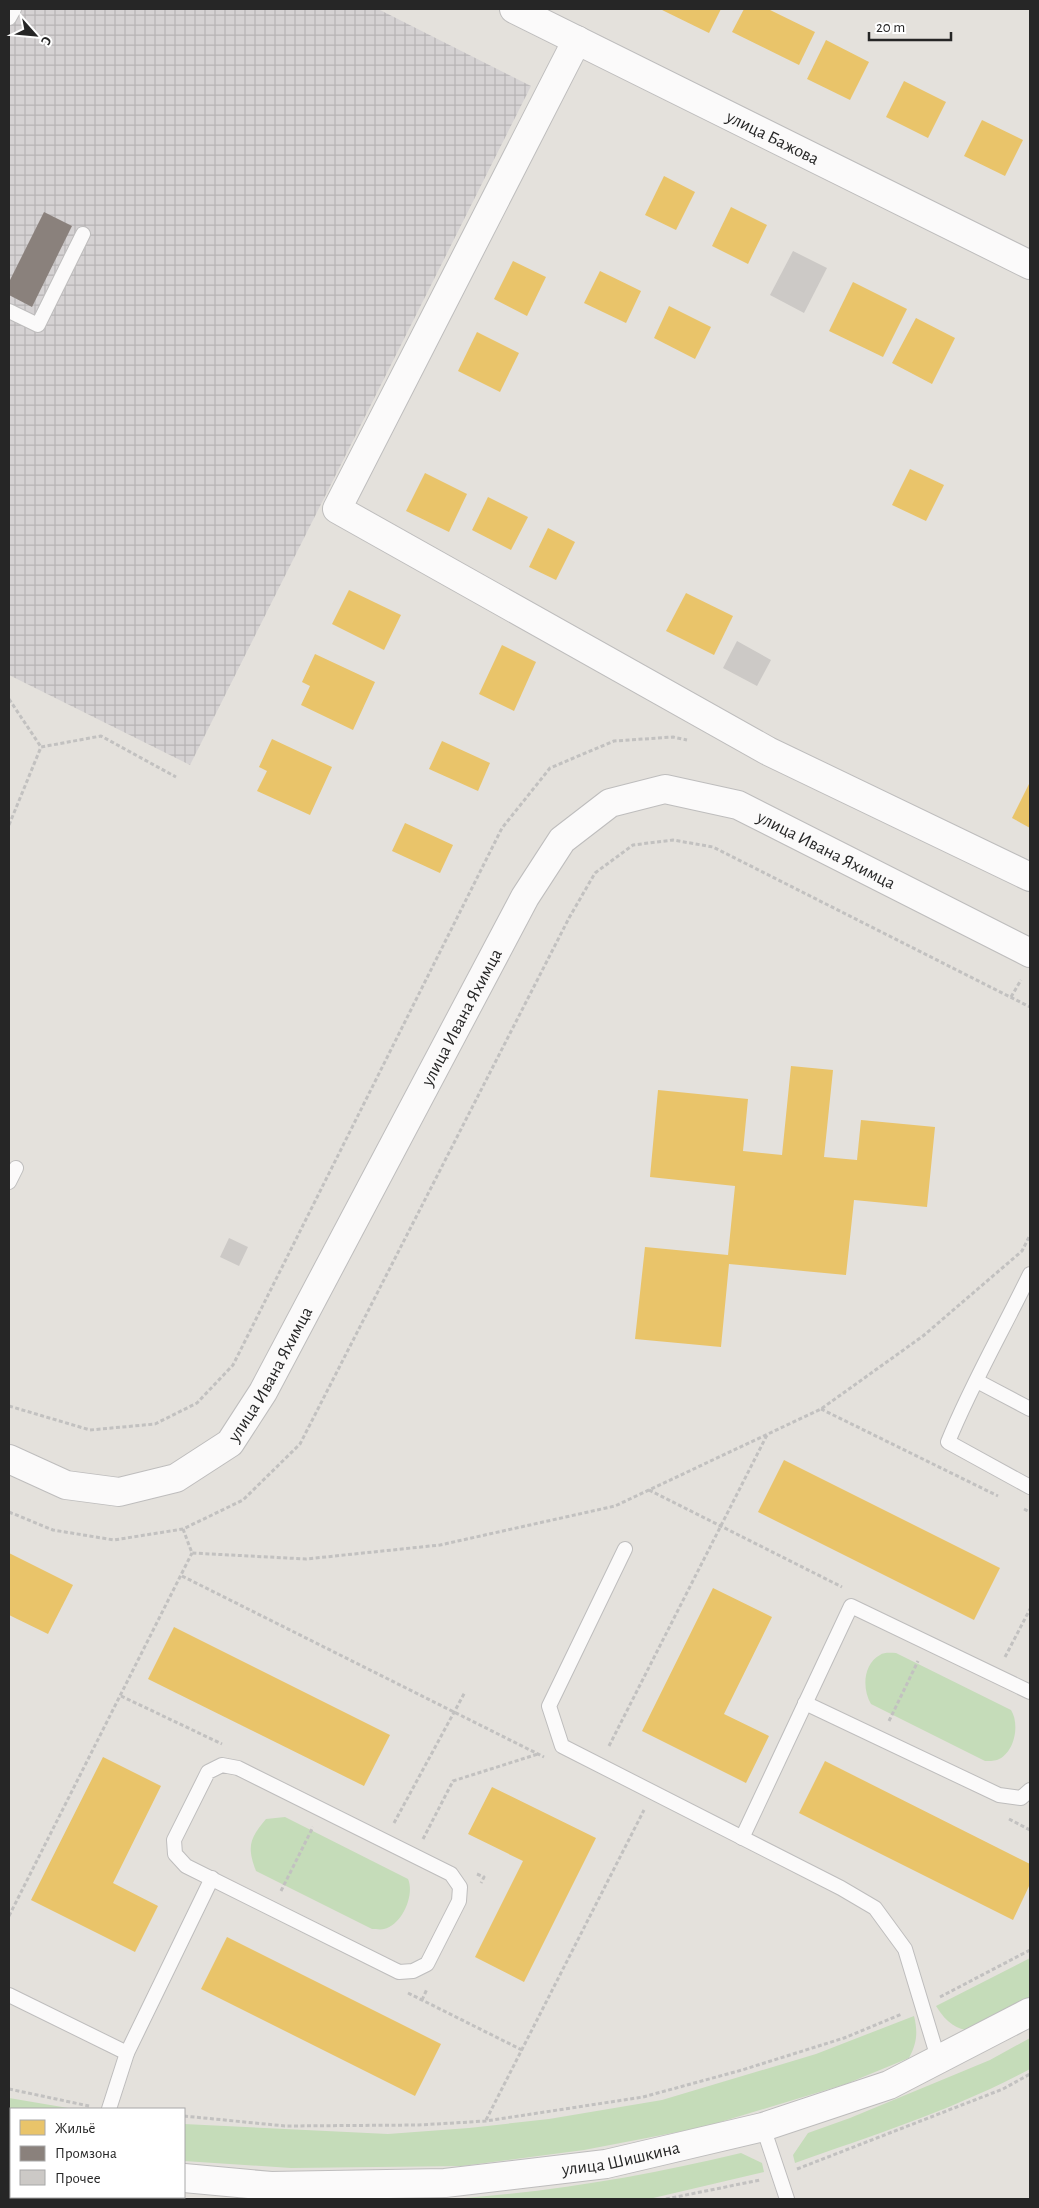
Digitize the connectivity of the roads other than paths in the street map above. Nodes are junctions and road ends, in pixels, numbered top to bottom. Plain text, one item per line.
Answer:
1 (14, 9) edge
2 (514, 9) edge
3 (9, 18) edge
4 (577, 40) junction
5 (82, 234) dead end
6 (1030, 265) edge
7 (9, 311) edge
8 (1030, 877) edge
9 (1030, 953) edge
10 (16, 1168) dead end
11 (9, 1182) edge
12 (1030, 1274) edge
13 (977, 1381) junction
14 (1030, 1409) edge
15 (9, 1459) edge
16 (1030, 1487) edge
17 (625, 1549) dead end
18 (1030, 1692) edge
19 (805, 1703) junction
20 (1030, 1790) edge
21 (742, 1838) junction
22 (212, 1878) junction
23 (9, 1995) edge
24 (1030, 2012) edge
25 (127, 2053) junction
26 (938, 2058) junction
27 (103, 2108) edge
28 (763, 2127) junction
29 (185, 2178) edge
30 (787, 2199) edge

1 - 3 lane
2 - 4 street, улица Бажова
4 - 6 street, улица Бажова
4 - 8 street
5 - 7 lane
9 - 15 street, улица Ивана Яхимца
10 - 11 lane
12 - 13 lane
13 - 14 lane
13 - 16 lane
17 - 21 lane
18 - 19 lane
19 - 20 lane
19 - 21 lane
21 - 26 lane
22 - 22 lane
22 - 25 lane
23 - 25 lane
24 - 26 street, улица Шишкина
25 - 27 lane
26 - 28 street, улица Шишкина
28 - 29 street, улица Шишкина
28 - 30 lane

